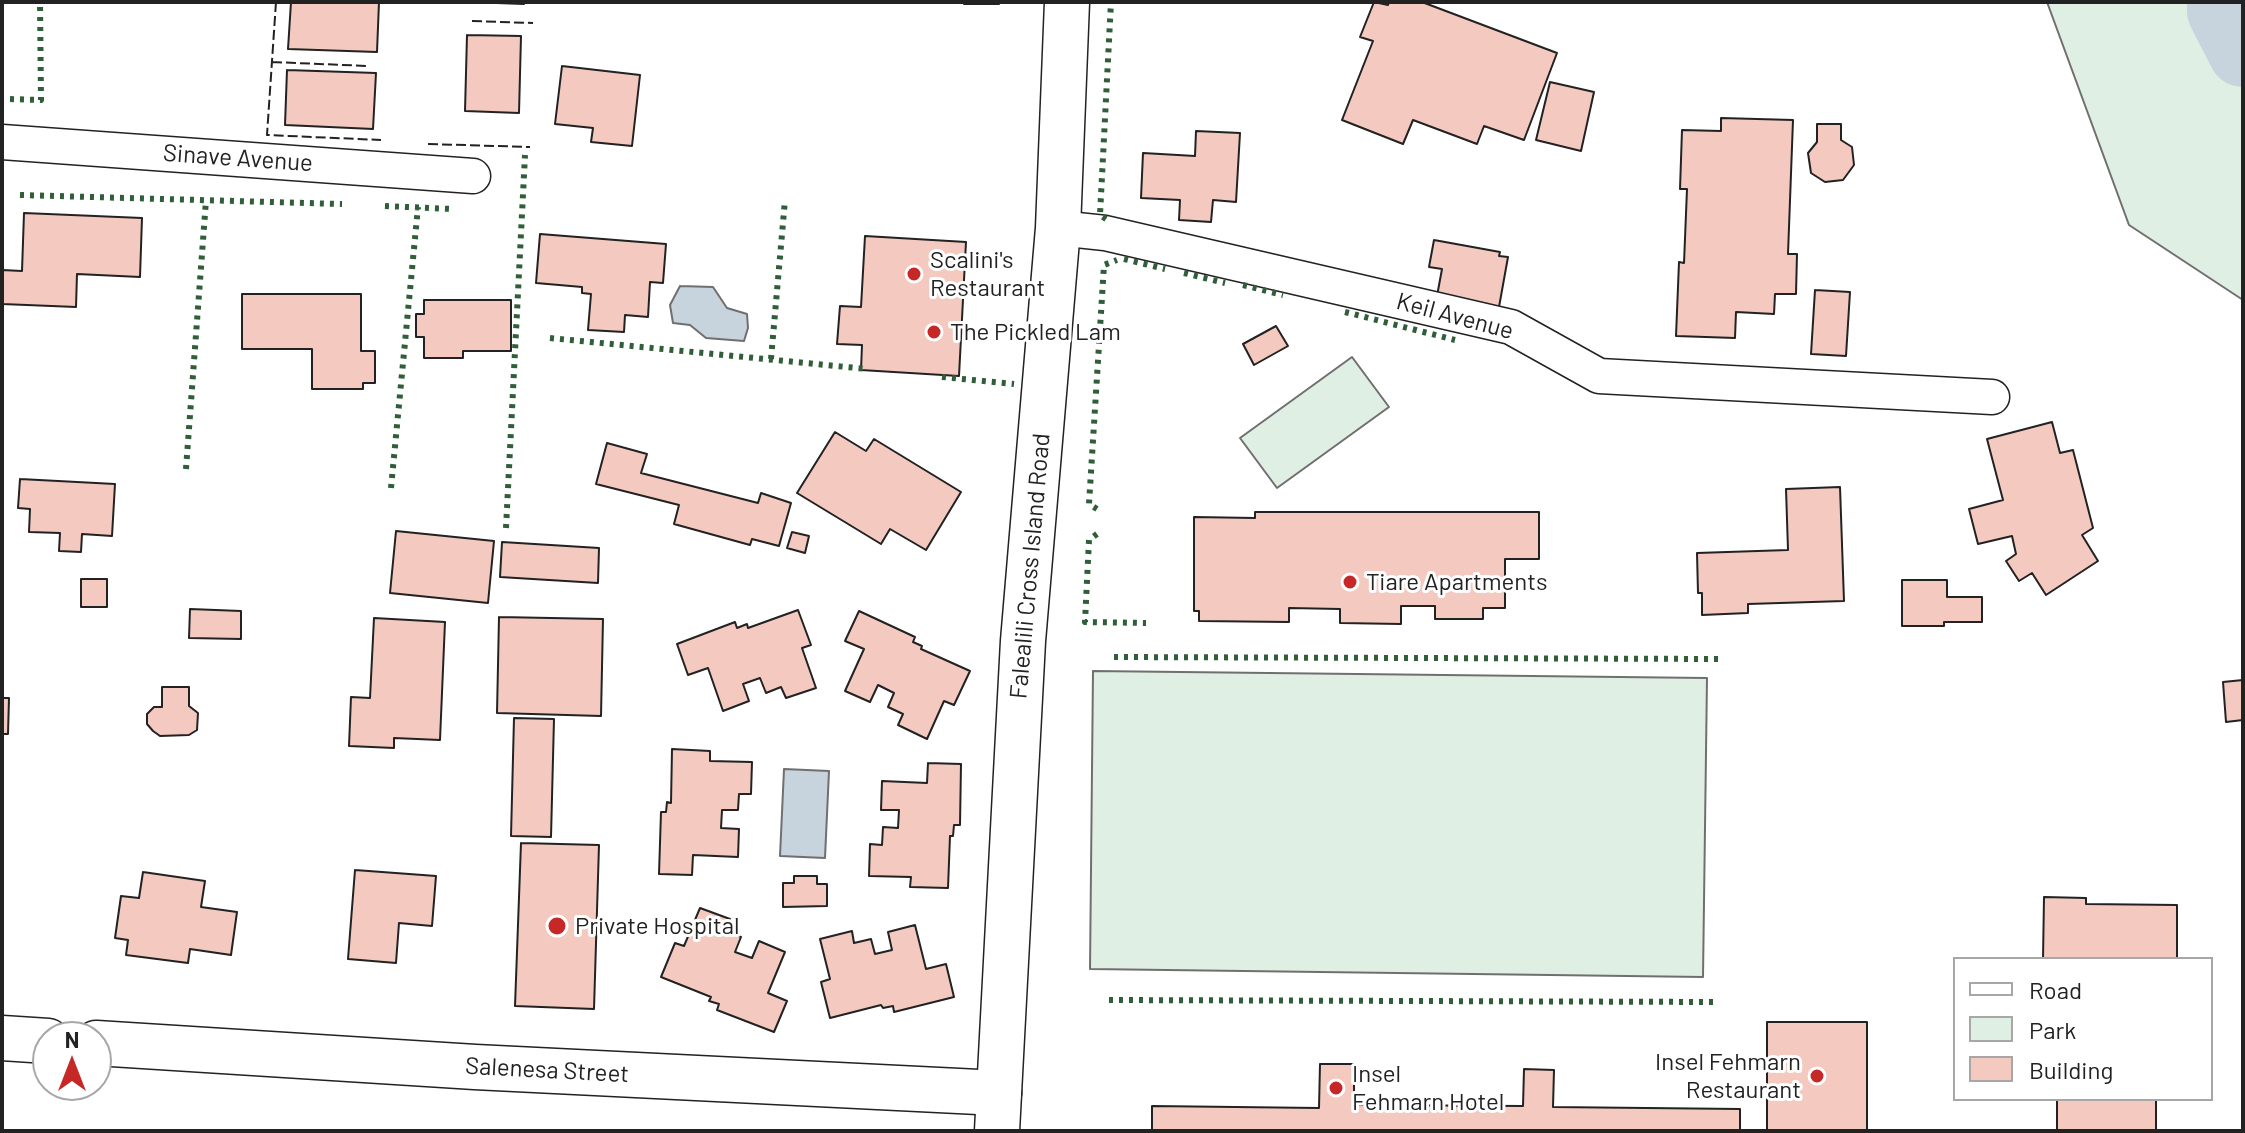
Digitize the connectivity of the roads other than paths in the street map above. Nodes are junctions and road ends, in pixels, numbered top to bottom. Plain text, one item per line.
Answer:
1 (1067, 2) edge
2 (2, 142) edge
3 (473, 176) dead end
4 (1058, 228) junction
5 (1992, 397) dead end
6 (2, 1038) edge
7 (32, 1040) edge
8 (112, 1044) edge
9 (998, 1112) edge

1 - 4 main road, Falealili Cross Island Road
2 - 3 street, Sinave Avenue
4 - 5 street, Keil Avenue
4 - 9 main road, Falealili Cross Island Road
6 - 7 main road
8 - 9 main road, Salenesa Street

